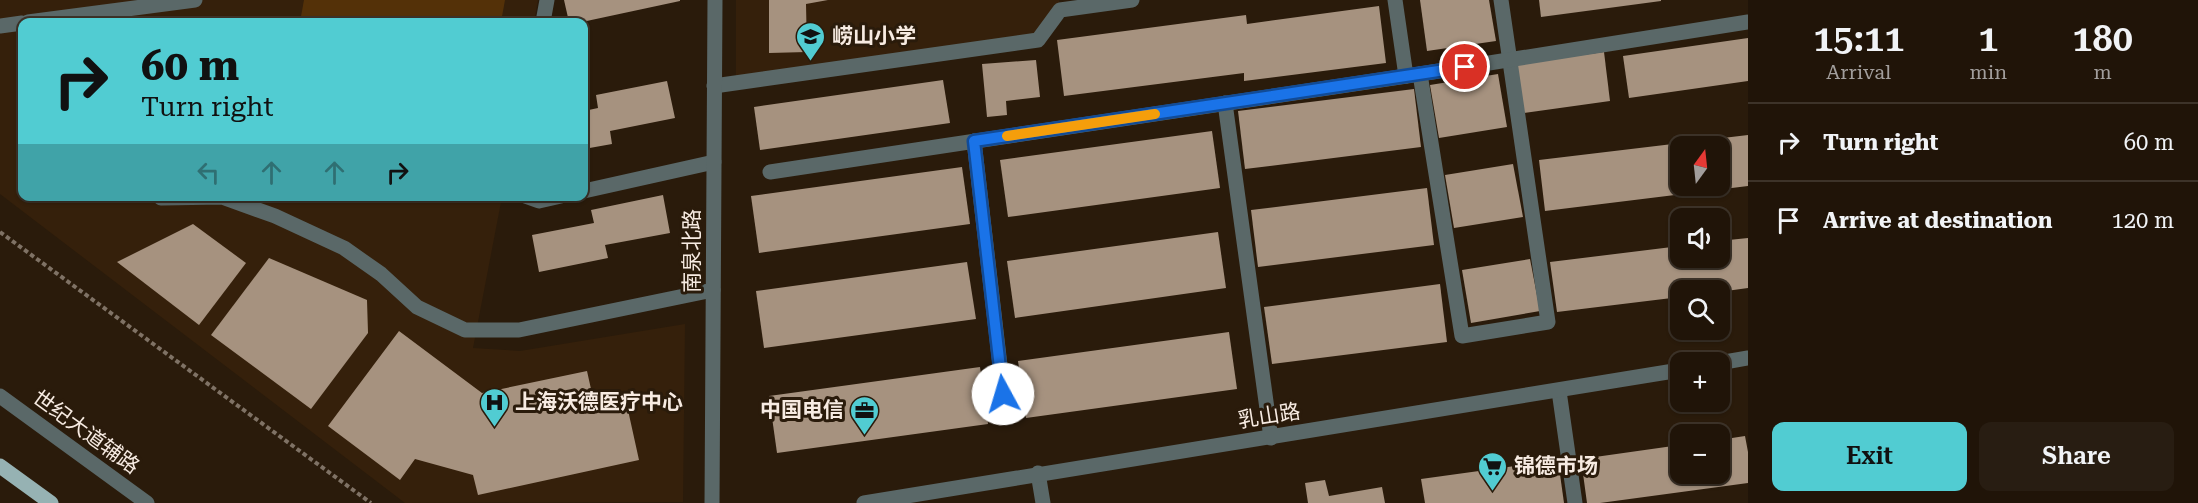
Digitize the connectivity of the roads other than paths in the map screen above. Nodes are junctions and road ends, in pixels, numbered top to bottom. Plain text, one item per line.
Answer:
1 (195, 0) edge
2 (547, 0) edge
3 (715, 0) edge
4 (1132, 0) edge
5 (1395, 0) edge
6 (1501, 0) edge
7 (58, 18) edge
8 (544, 18) edge
9 (1748, 22) edge
10 (18, 24) edge
11 (0, 26) edge
12 (1510, 60) junction
13 (1413, 75) junction
14 (714, 86) junction
15 (1226, 103) junction
16 (974, 141) junction
17 (714, 162) junction
18 (770, 172) dead end
19 (588, 190) edge
20 (233, 201) edge
21 (713, 290) junction
22 (1748, 358) edge
23 (1730, 361) edge
24 (1670, 372) edge
25 (1559, 391) junction
26 (0, 396) edge
27 (1006, 417) dead end
28 (1270, 438) junction
29 (0, 466) edge
30 (1038, 473) junction
31 (51, 503) edge
32 (147, 503) edge
33 (712, 503) edge
34 (864, 503) edge
35 (1044, 503) edge
36 (1575, 503) edge

1 - 7 street
2 - 8 street
3 - 14 street, 南泉北路
4 - 14 street
5 - 13 street
6 - 12 street
9 - 12 street
10 - 11 street
12 - 13 street
12 - 13 street
13 - 15 street
14 - 17 street, 南泉北路
15 - 16 street
15 - 28 street
16 - 18 street
16 - 27 street
17 - 19 street
17 - 21 street, 南泉北路
20 - 21 street
21 - 33 street, 南泉北路
22 - 23 street
24 - 25 street, 乳山路
25 - 28 street, 乳山路
25 - 36 street
26 - 32 street, 世纪大道辅路
28 - 30 street, 乳山路
29 - 31 main road
30 - 34 street, 乳山路
30 - 35 street

